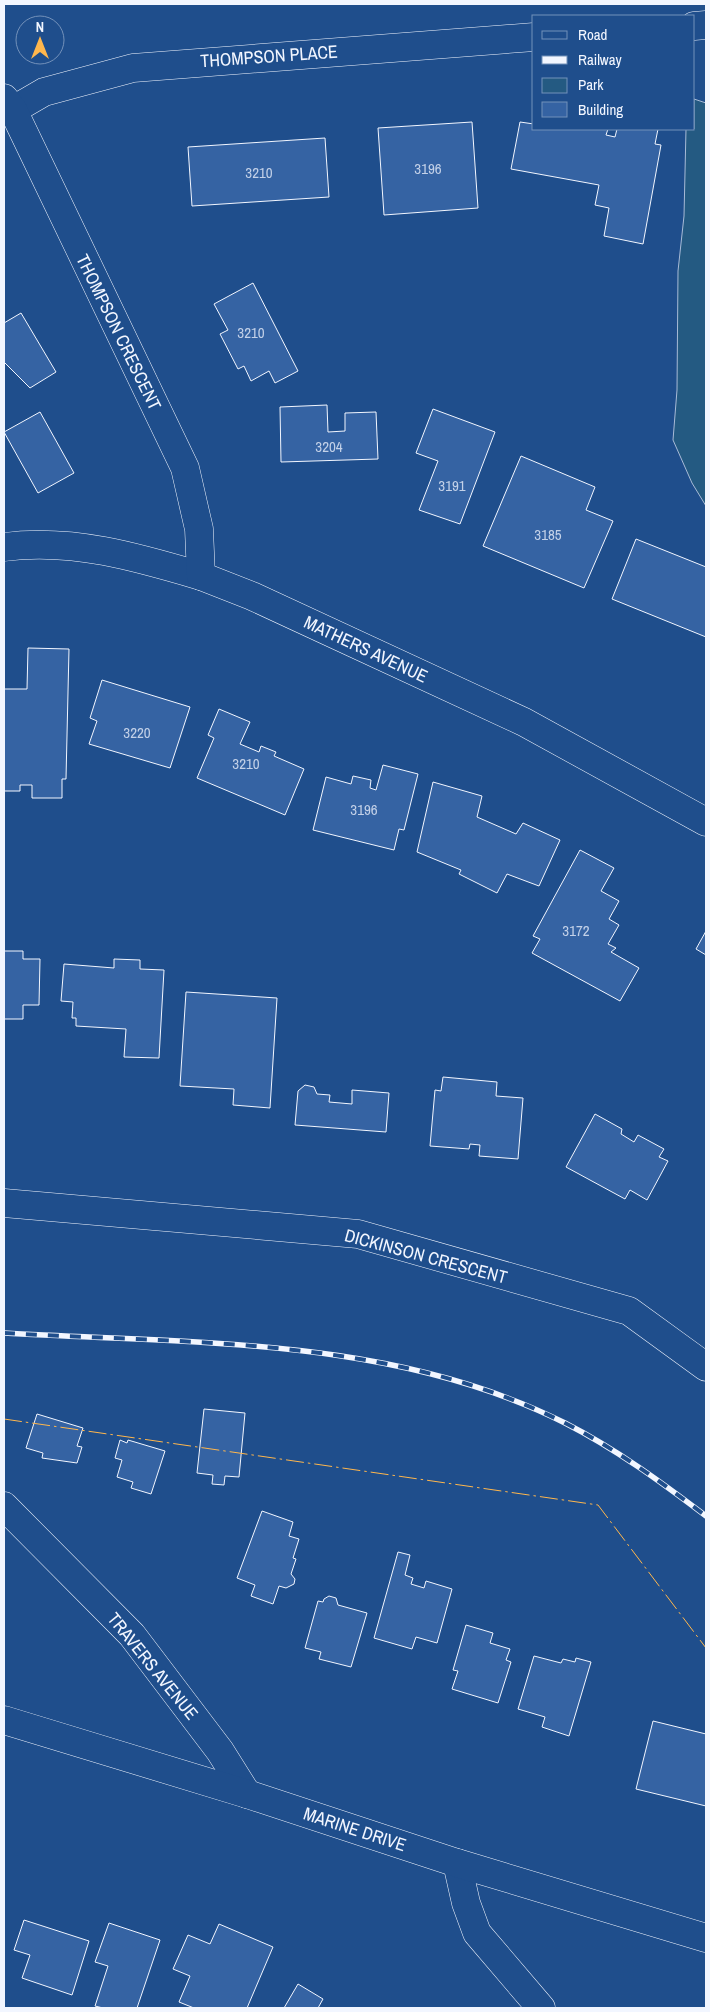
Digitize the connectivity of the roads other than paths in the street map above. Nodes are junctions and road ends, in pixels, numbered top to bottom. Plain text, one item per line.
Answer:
1 (532, 36) edge
2 (8, 104) edge
3 (4, 547) edge
4 (201, 576) junction
5 (706, 822) edge
6 (4, 1202) edge
7 (706, 1367) edge
8 (4, 1506) edge
9 (4, 1720) edge
10 (247, 1794) junction
11 (457, 1863) junction
12 (706, 1938) edge
13 (541, 2008) edge

1 - 2 street, THOMPSON PLACE
2 - 4 street, THOMPSON CRESCENT
3 - 4 street, MATHERS AVENUE
4 - 5 street, MATHERS AVENUE
6 - 7 street, DICKINSON CRESCENT
8 - 10 street, TRAVERS AVENUE
9 - 10 street, MARINE DRIVE
10 - 11 street, MARINE DRIVE
11 - 12 street, MARINE DRIVE
11 - 13 street

